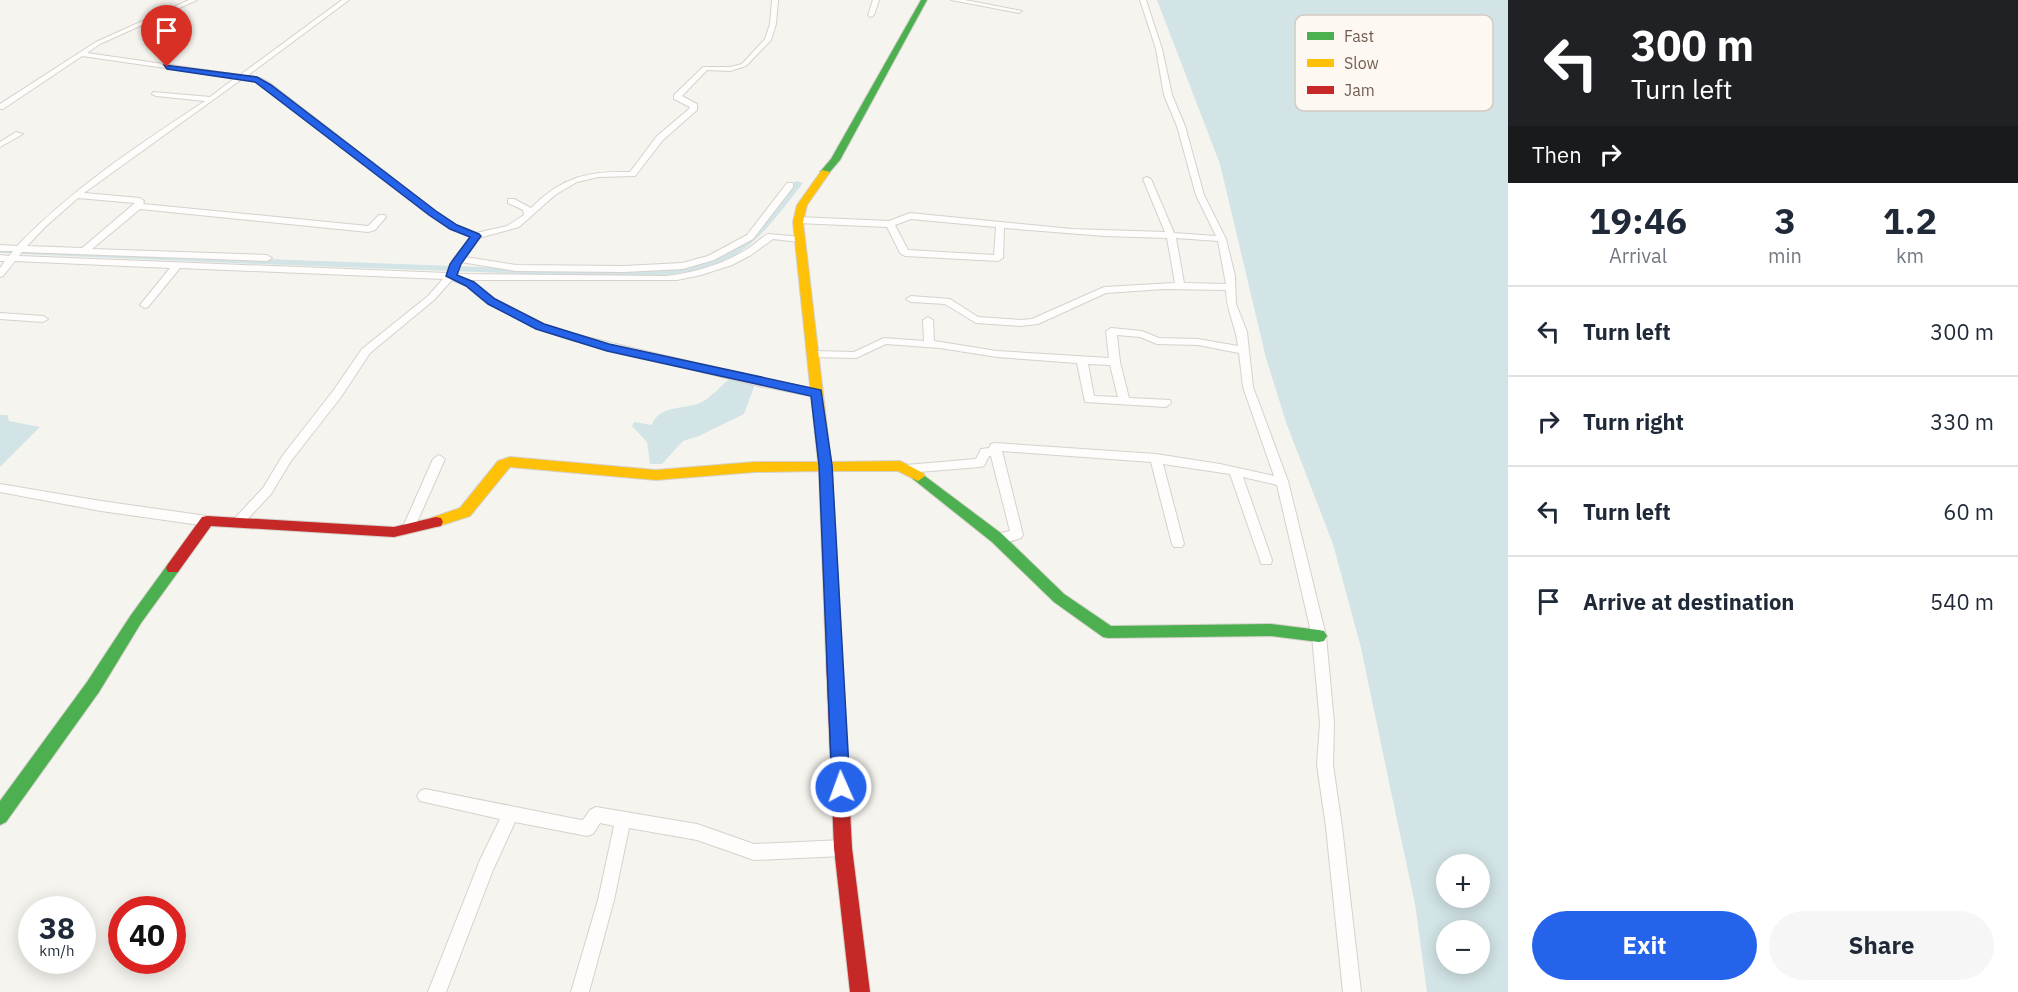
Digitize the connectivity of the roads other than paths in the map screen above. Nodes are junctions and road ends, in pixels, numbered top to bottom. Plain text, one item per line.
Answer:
1 (194, 0) edge
2 (346, 0) edge
3 (775, 0) edge
4 (876, 0) edge
5 (924, 0) edge
6 (954, 0) edge
7 (1143, 0) edge
8 (1019, 11) dead end
9 (871, 15) dead end
10 (81, 54) junction
11 (241, 77) junction
12 (156, 94) dead end
13 (212, 99) junction
14 (0, 107) edge
15 (19, 134) dead end
16 (0, 145) edge
17 (1148, 179) dead end
18 (790, 185) dead end
19 (78, 195) junction
20 (512, 201) dead end
21 (138, 206) junction
22 (528, 216) junction
23 (382, 217) dead end
24 (798, 220) junction
25 (890, 224) junction
26 (1000, 226) junction
27 (1171, 235) junction
28 (476, 236) junction
29 (799, 239) junction
30 (1222, 239) junction
31 (0, 248) edge
32 (20, 248) junction
33 (83, 252) junction
34 (5, 258) edge
35 (267, 258) dead end
36 (178, 264) junction
37 (454, 268) junction
38 (0, 273) edge
39 (614, 273) junction
40 (1180, 286) junction
41 (1230, 286) junction
42 (911, 299) dead end
43 (145, 305) dead end
44 (0, 316) edge
45 (43, 319) dead end
46 (928, 320) dead end
47 (929, 344) junction
48 (1243, 350) junction
49 (812, 354) junction
50 (1082, 360) junction
51 (1115, 362) junction
52 (816, 393) junction
53 (1124, 401) junction
54 (1166, 403) dead end
55 (996, 451) junction
56 (1156, 458) junction
57 (439, 459) dead end
58 (825, 465) junction
59 (906, 469) junction
60 (1235, 472) junction
61 (1282, 482) junction
62 (0, 489) edge
63 (207, 521) junction
64 (237, 524) junction
65 (408, 529) junction
66 (997, 538) junction
67 (1178, 544) dead end
68 (1266, 560) dead end
69 (1319, 636) junction
70 (425, 796) dead end
71 (511, 813) junction
72 (0, 816) edge
73 (623, 819) junction
74 (843, 848) junction
75 (437, 992) edge
76 (580, 992) edge
77 (860, 992) edge
78 (1352, 992) edge

1 - 10 street
2 - 11 street
3 - 22 street
4 - 9 street
5 - 24 street
6 - 8 street
7 - 30 street
10 - 11 street
10 - 14 street
11 - 13 street
11 - 28 street
12 - 13 street
13 - 19 street
15 - 16 street
17 - 27 street
18 - 39 street
19 - 21 street
19 - 32 street
20 - 22 street
21 - 23 street
21 - 33 street
22 - 28 street
24 - 25 street
24 - 29 street
25 - 26 street
25 - 26 street
26 - 27 street
27 - 30 street
27 - 40 street
28 - 37 street
29 - 39 street
29 - 49 street
30 - 41 street
31 - 32 street
32 - 33 street
32 - 34 street
33 - 35 street
34 - 36 street
34 - 38 street
36 - 37 street
36 - 43 street
37 - 39 street
37 - 39 street
37 - 52 street
37 - 64 street
40 - 41 street
40 - 42 street
41 - 48 street
44 - 45 street
46 - 47 street
47 - 49 street
47 - 50 street
48 - 51 street
48 - 61 street
49 - 52 street
50 - 51 street
50 - 53 street
51 - 53 street
52 - 58 street
53 - 54 street
55 - 56 street
55 - 59 street
55 - 66 street
56 - 60 street
56 - 67 street
57 - 65 street
58 - 59 street
58 - 65 street
58 - 74 street
59 - 66 street
60 - 61 street
60 - 68 street
61 - 69 street
62 - 63 street
63 - 64 street
63 - 72 street
64 - 65 street
66 - 69 street
69 - 78 street
70 - 71 street
71 - 73 street
71 - 75 street
73 - 74 street
73 - 76 street
74 - 77 street

